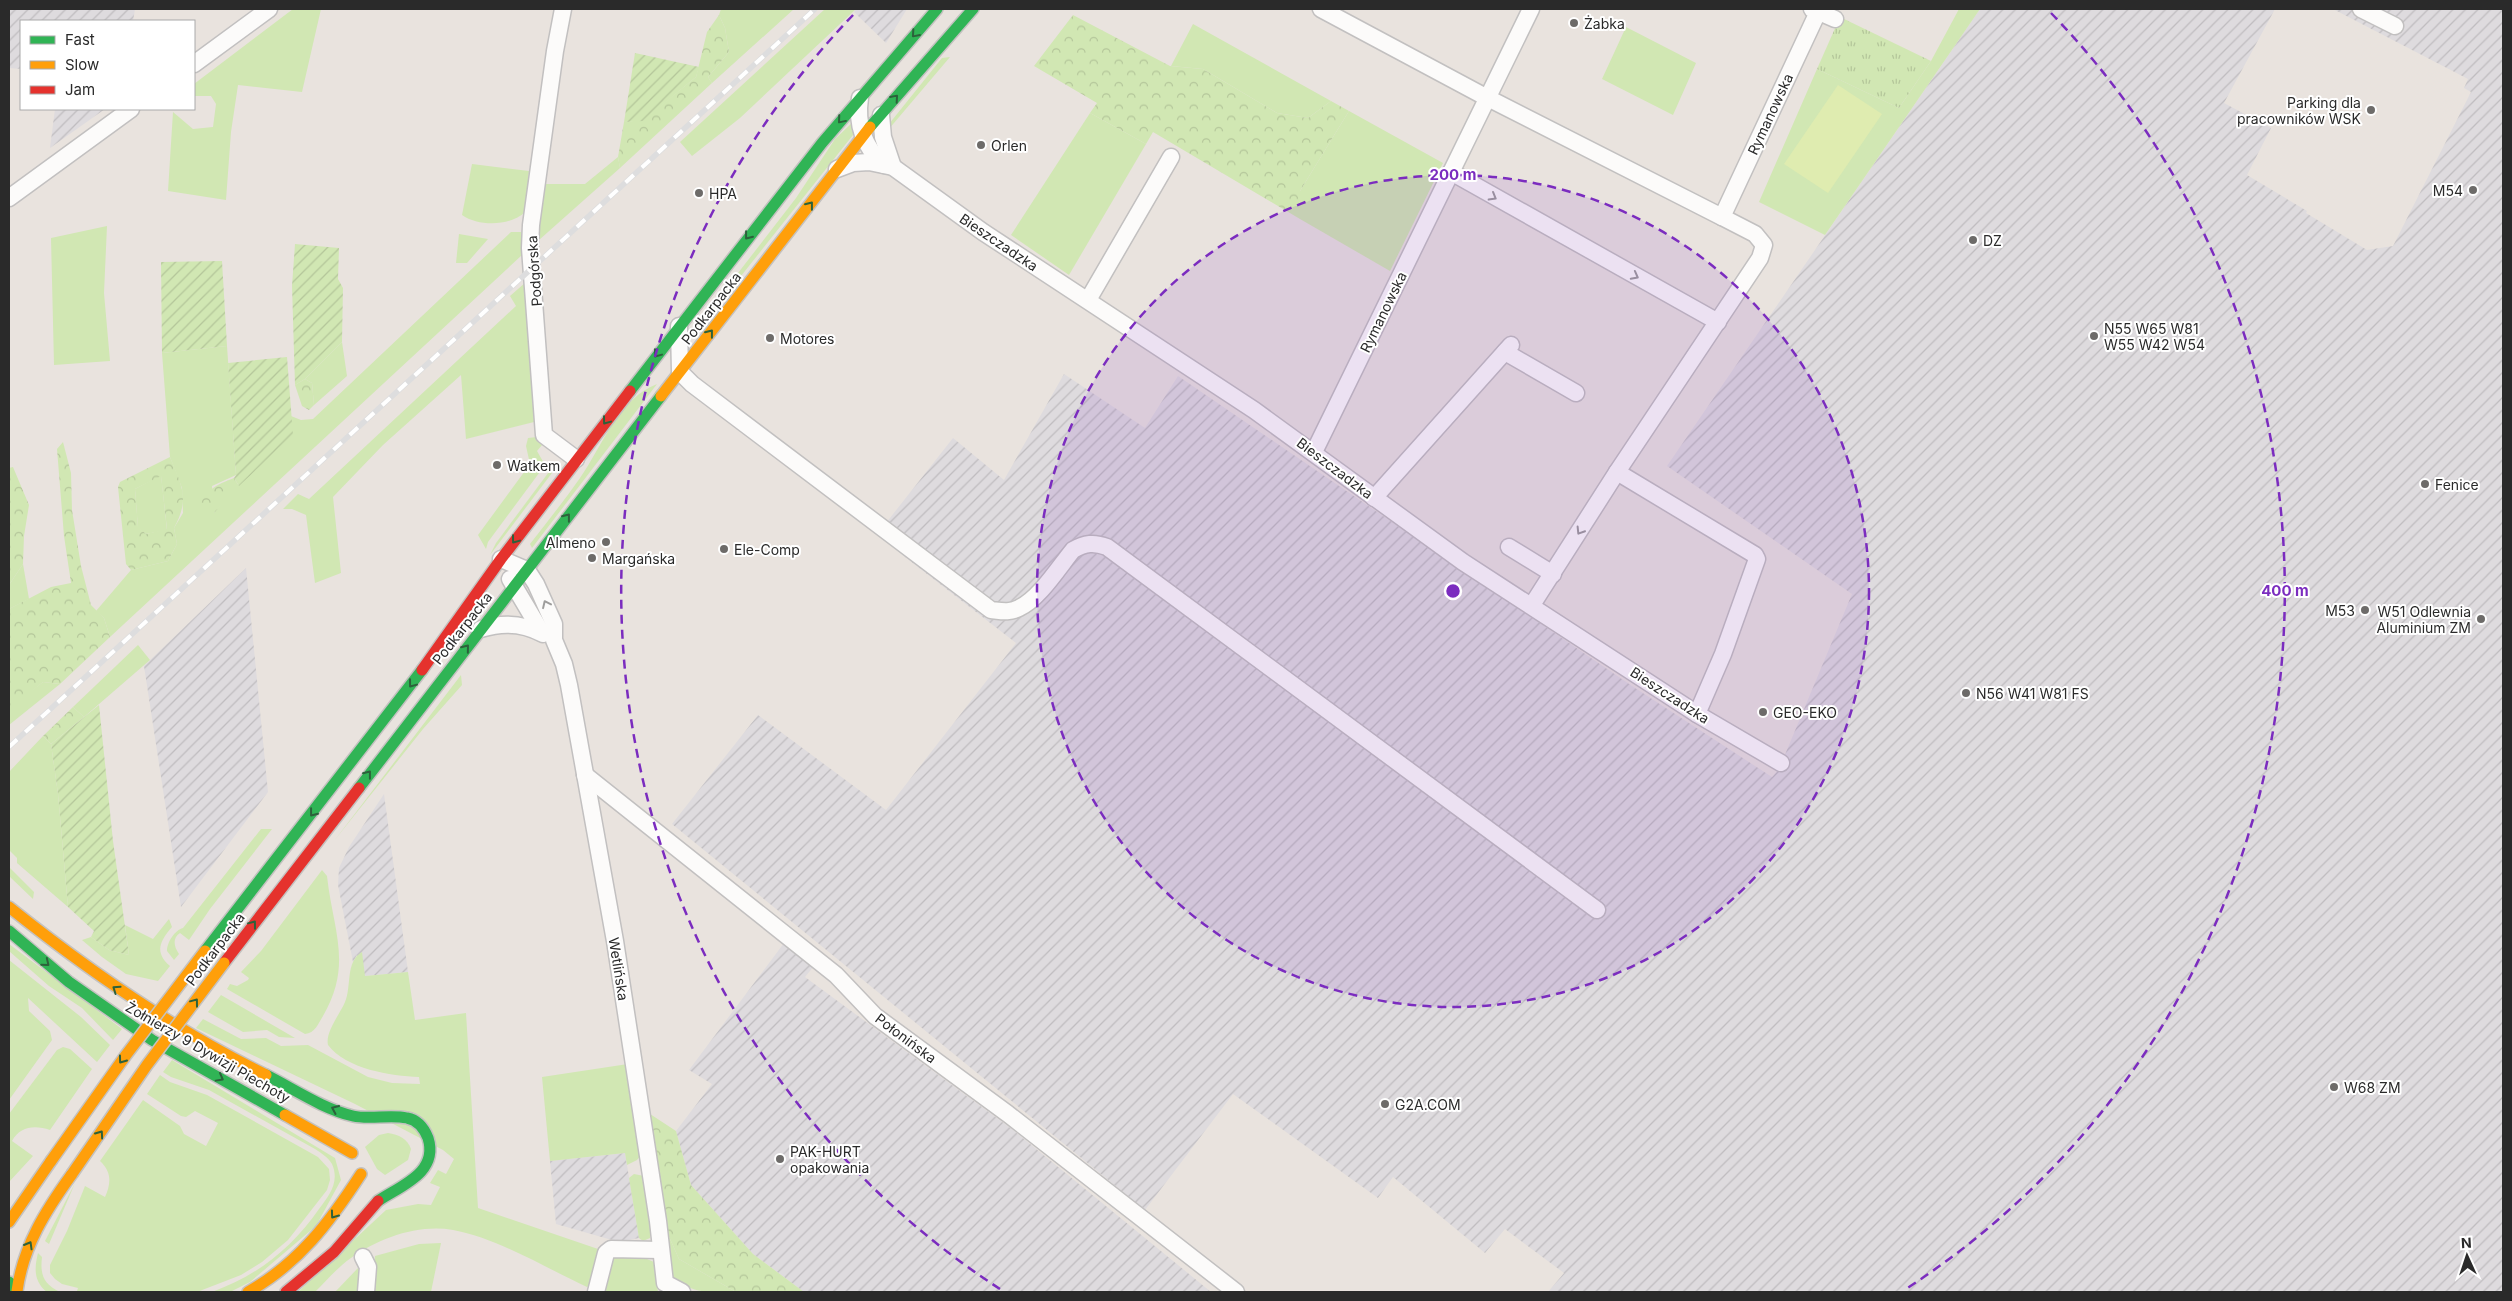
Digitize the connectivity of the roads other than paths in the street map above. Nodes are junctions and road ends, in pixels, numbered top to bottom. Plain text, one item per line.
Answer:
1 (269, 9) edge
2 (564, 9) edge
3 (936, 9) edge
4 (973, 9) edge
5 (1321, 9) edge
6 (1530, 9) edge
7 (2361, 9) edge
8 (1815, 10) edge
9 (1834, 19) dead end
10 (2394, 26) dead end
11 (195, 63) edge
12 (1488, 97) junction
13 (860, 98) junction
14 (130, 110) edge
15 (881, 115) junction
16 (864, 135) junction
17 (1171, 157) dead end
18 (888, 166) junction
19 (838, 169) junction
20 (1451, 172) junction
21 (9, 198) edge
22 (1722, 217) junction
23 (1088, 300) junction
24 (1718, 322) junction
25 (679, 325) junction
26 (680, 372) junction
27 (635, 382) junction
28 (1576, 393) dead end
29 (1314, 452) junction
30 (576, 459) junction
31 (1617, 472) junction
32 (1374, 498) junction
33 (1509, 547) dead end
34 (501, 559) junction
35 (527, 570) junction
36 (1552, 574) junction
37 (514, 586) junction
38 (1532, 605) junction
39 (481, 629) junction
40 (548, 637) junction
41 (1697, 714) junction
42 (1781, 762) dead end
43 (585, 775) junction
44 (9, 907) edge
45 (1598, 910) dead end
46 (9, 932) edge
47 (382, 1116) junction
48 (352, 1153) junction
49 (368, 1182) junction
50 (391, 1192) junction
51 (9, 1222) edge
52 (660, 1250) junction
53 (363, 1257) dead end
54 (9, 1282) edge
55 (665, 1288) edge
56 (17, 1292) edge
57 (248, 1292) edge
58 (286, 1292) edge
59 (366, 1292) edge
60 (596, 1292) edge
61 (682, 1292) edge
62 (1236, 1292) edge

1 - 11 street
2 - 30 street, Podgórska
3 -> 13 main road, Podkarpacka
15 -> 4 main road, Podkarpacka
5 - 12 street
6 - 12 street, Rymanowska
7 - 10 street
8 - 9 street, Rymanowska
8 - 22 street, Rymanowska
12 - 20 street, Rymanowska
12 - 22 street
13 - 16 street, Bieszczadzka
13 -> 25 main road, Podkarpacka
14 - 21 street
15 - 16 main road, Podkarpacka
15 - 18 street
16 - 18 street, Bieszczadzka
16 - 19 main road, Podkarpacka
17 - 23 street
18 - 19 street
18 - 23 street, Bieszczadzka
26 -> 19 main road, Podkarpacka
20 -> 24 street
20 - 29 street, Rymanowska
22 - 24 street
23 - 29 street, Bieszczadzka
24 - 31 street
25 - 26 street
25 -> 27 main road, Podkarpacka
26 - 27 street
35 -> 26 main road, Podkarpacka
26 - 45 street
27 -> 30 main road, Podkarpacka
28 - 32 street
29 - 32 street, Bieszczadzka
30 -> 34 main road, Podkarpacka
31 -> 36 street
31 - 41 street
32 - 38 street, Bieszczadzka
33 - 36 street
34 - 35 street
34 - 37 street, Wetlińska
34 -> 51 main road, Podkarpacka, bridge
35 - 37 main road, Podkarpacka
40 -> 35 street, Wetlińska
36 - 38 street
37 - 39 main road, Podkarpacka
37 - 40 street, Wetlińska
38 - 41 street, Bieszczadzka
39 - 40 street
56 -> 39 main road, Podkarpacka, bridge
40 - 43 street, Wetlińska
41 - 42 street, Bieszczadzka
43 - 52 street, Wetlińska
43 - 62 street, Połonińska
47 -> 44 main road, Żołnierzy 9 Dywizji Piechoty
46 -> 48 main road, Żołnierzy 9 Dywizji Piechoty
47 - 48 main road
47 - 50 main road
48 - 49 main road
49 - 50 main road
49 -> 57 main road
50 - 58 main road
52 - 55 street, Wetlińska
52 - 60 street
53 - 59 street
54 - 56 main road
55 - 61 street, Wetlińska

